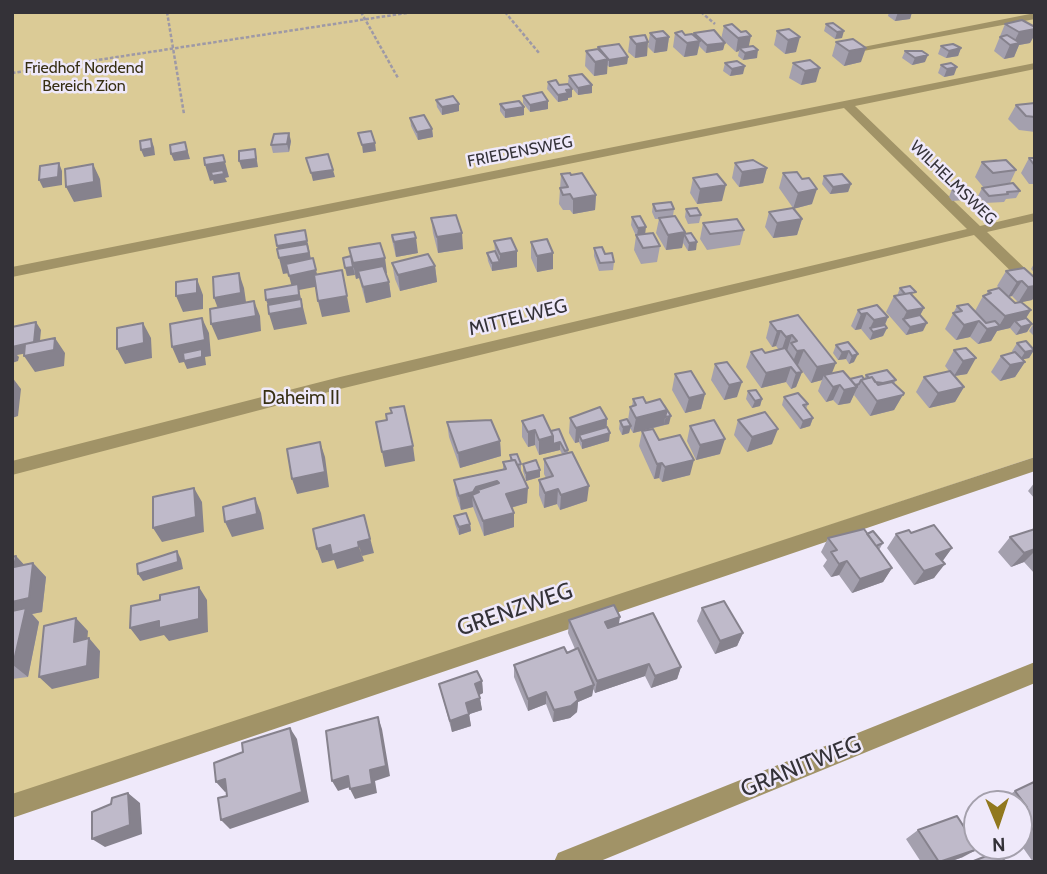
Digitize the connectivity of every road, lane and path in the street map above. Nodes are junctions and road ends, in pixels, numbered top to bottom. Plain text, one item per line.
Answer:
1 (21, 12) edge
2 (167, 12) edge
3 (361, 12) edge
4 (413, 12) edge
5 (505, 12) edge
6 (701, 12) edge
7 (12, 13) edge
8 (1035, 16) edge
9 (365, 19) junction
10 (715, 24) dead end
11 (174, 48) junction
12 (858, 48) edge
13 (539, 53) dead end
14 (1035, 66) edge
15 (12, 73) edge
16 (398, 78) dead end
17 (847, 104) junction
18 (184, 114) dead end
19 (1035, 217) edge
20 (977, 232) junction
21 (12, 272) edge
22 (1035, 287) edge
23 (1035, 464) edge
24 (12, 468) edge
25 (1035, 672) edge
26 (12, 806) edge
27 (567, 862) edge

1 - 7 path
2 - 11 path
3 - 9 path
4 - 9 path
5 - 13 path
6 - 10 path
8 - 12 lane
9 - 11 path
9 - 16 path
11 - 15 path
11 - 18 path
14 - 17 lane, FRIEDENSWEG
17 - 20 lane, WILHELMSWEG
17 - 21 lane, FRIEDENSWEG
19 - 20 lane, MITTELWEG
20 - 22 lane, WILHELMSWEG
20 - 24 lane, MITTELWEG
23 - 26 lane, GRENZWEG
25 - 27 lane, GRANITWEG

